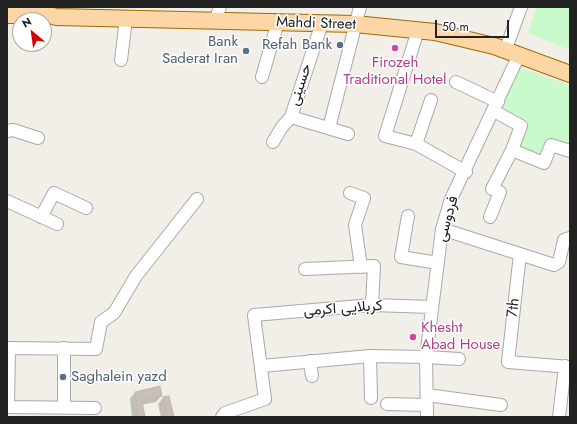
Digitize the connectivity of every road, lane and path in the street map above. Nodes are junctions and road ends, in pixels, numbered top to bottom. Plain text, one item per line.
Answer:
1 (360, 7) edge
2 (521, 7) edge
3 (217, 14) edge
4 (52, 15) edge
5 (126, 19) junction
6 (278, 22) junction
7 (322, 24) junction
8 (355, 24) junction
9 (418, 30) junction
10 (512, 53) junction
11 (121, 60) dead end
12 (570, 74) edge
13 (262, 77) dead end
14 (456, 82) dead end
15 (431, 100) dead end
16 (496, 106) junction
17 (291, 117) junction
18 (329, 128) junction
19 (7, 130) edge
20 (348, 134) dead end
21 (38, 138) dead end
22 (273, 142) dead end
23 (416, 144) junction
24 (512, 150) junction
25 (570, 151) edge
26 (466, 172) junction
27 (350, 193) dead end
28 (197, 199) dead end
29 (7, 201) edge
30 (86, 208) dead end
31 (408, 216) dead end
32 (41, 217) junction
33 (490, 217) dead end
34 (57, 224) dead end
35 (442, 229) junction
36 (570, 238) edge
37 (520, 254) junction
38 (438, 263) junction
39 (360, 267) junction
40 (305, 269) dead end
41 (372, 306) junction
42 (432, 306) junction
43 (8, 348) edge
44 (64, 348) junction
45 (370, 356) junction
46 (426, 357) junction
47 (459, 359) dead end
48 (310, 361) junction
49 (262, 366) junction
50 (568, 367) edge
51 (312, 376) dead end
52 (371, 398) dead end
53 (387, 404) dead end
54 (501, 405) dead end
55 (64, 406) junction
56 (427, 406) edge
57 (8, 407) edge
58 (95, 408) dead end
59 (222, 417) edge
60 (559, 417) edge

1 - 8 street
2 - 10 street, فردوسی
3 - 5 main road, Mahdi Street
3 - 6 main road, Mahdi Street
4 - 5 main road, Mahdi Street
5 - 11 street
6 - 7 main road, Mahdi Street
6 - 13 street
7 - 8 main road, Mahdi Street
7 - 17 street, حسینی
8 - 9 main road, Mahdi Street
8 - 18 street
9 - 10 main road, Mahdi Street
9 - 23 street
10 - 12 main road, Mahdi Street
10 - 16 street, فردوسی
14 - 16 street
15 - 23 street
16 - 24 street
16 - 26 street, فردوسی
17 - 18 street
17 - 22 street, حسینی
18 - 20 street
19 - 21 street
23 - 26 street
24 - 25 street
24 - 33 street
26 - 35 street, فردوسی
27 - 39 street
28 - 44 street
29 - 32 street
30 - 32 street
31 - 38 street
32 - 34 street
35 - 37 street
35 - 38 street, فردوسی
36 - 37 street
37 - 50 street, 7th
38 - 42 street, فردوسی
39 - 40 street
39 - 41 street
41 - 42 street, کربلایی اکرمی
41 - 49 street, کربلایی اکرمی
42 - 46 street, فردوسی
43 - 44 street
43 - 57 street
44 - 55 street
45 - 46 street
45 - 48 street
45 - 52 street
46 - 47 street
46 - 56 street, فردوسی
48 - 49 street
48 - 51 street
49 - 59 street
50 - 60 street
53 - 56 street
54 - 56 street
55 - 57 street
55 - 58 street

